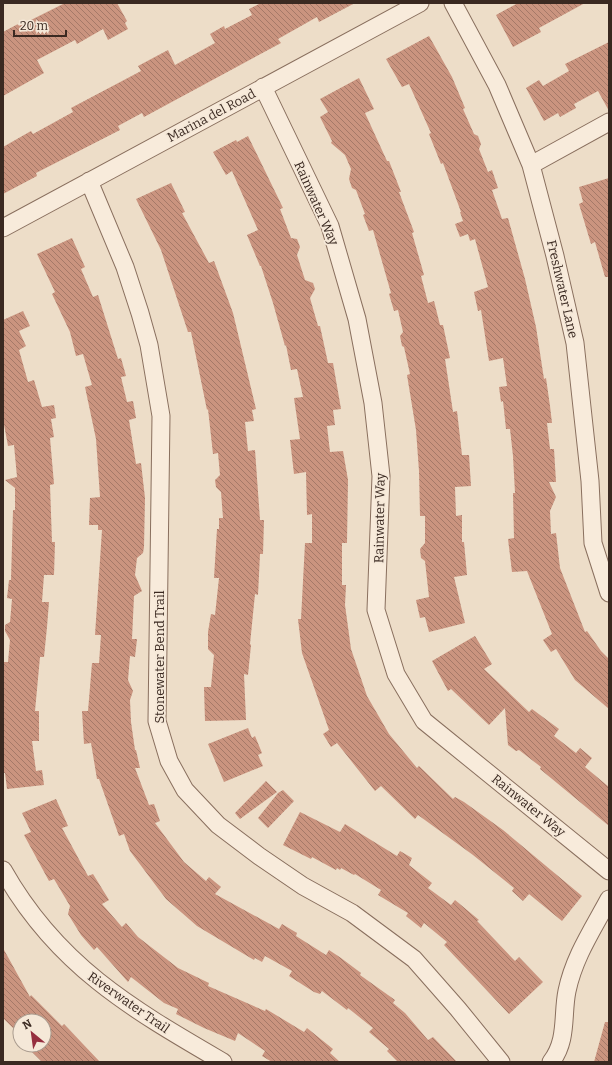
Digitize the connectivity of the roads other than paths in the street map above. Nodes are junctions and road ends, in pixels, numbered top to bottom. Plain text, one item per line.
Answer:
1 (420, 3) edge
2 (453, 3) edge
3 (264, 87) junction
4 (609, 122) edge
5 (531, 165) junction
6 (89, 181) junction
7 (3, 228) edge
8 (609, 593) edge
9 (3, 870) edge
10 (609, 871) edge
11 (609, 899) edge
12 (224, 1062) edge
13 (501, 1062) edge
14 (551, 1062) edge

1 - 3 street, Marina del Road
2 - 5 street, Freshwater Lane
3 - 6 street, Marina del Road
3 - 10 street, Rainwater Way
4 - 5 street
5 - 8 street, Freshwater Lane
6 - 7 street, Marina del Road
6 - 13 street, Stonewater Bend Trail
9 - 12 street, Riverwater Trail
11 - 14 street

